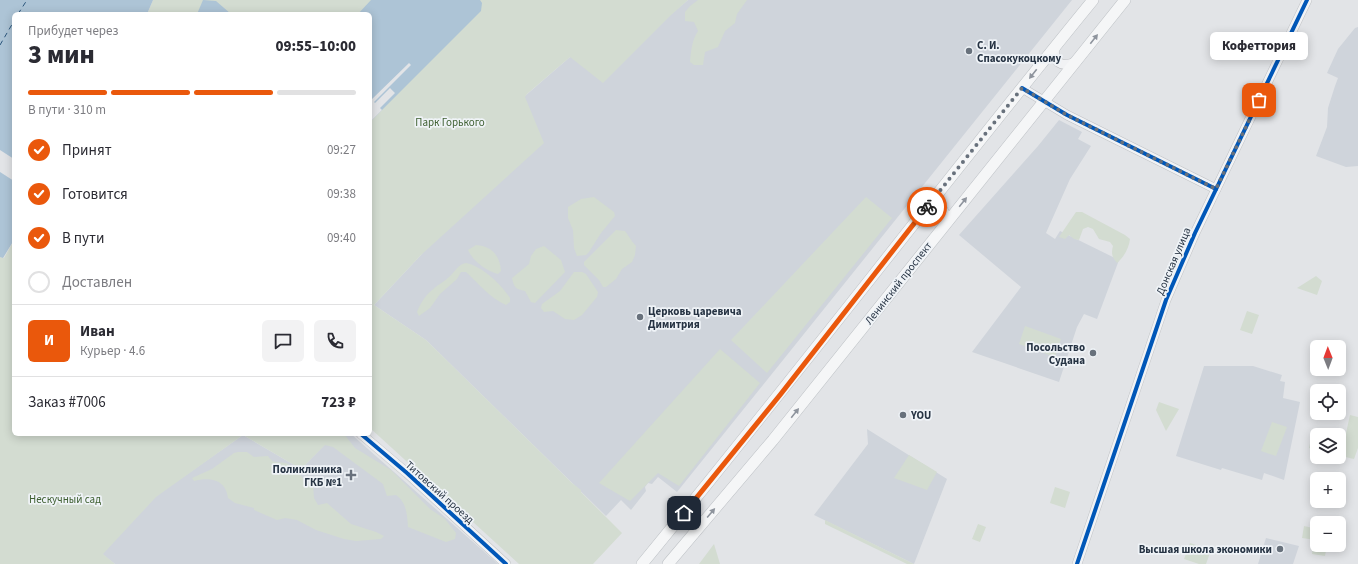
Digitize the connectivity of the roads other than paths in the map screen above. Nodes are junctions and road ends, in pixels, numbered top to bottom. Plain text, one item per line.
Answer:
1 (1093, 0) edge
2 (1125, 0) edge
3 (1307, 0) edge
4 (1056, 45) junction
5 (1077, 60) junction
6 (1022, 88) junction
7 (1044, 102) junction
8 (1216, 189) junction
9 (926, 209) junction
10 (945, 225) junction
11 (363, 436) edge
12 (506, 564) edge
13 (642, 564) edge
14 (668, 564) edge
15 (1077, 564) edge

1 - 4 main road
5 -> 2 main road, Ленинский проспект
3 - 8 street, Донская улица
4 - 5 street
4 -> 6 main road
5 - 7 main road, Ленинский проспект
6 - 7 street
6 - 9 main road
7 - 8 street
10 -> 7 main road, Ленинский проспект
8 - 15 street, Донская улица
9 - 10 street
9 - 13 main road
14 -> 10 main road, Ленинский проспект
11 - 12 street, Титовский проезд

